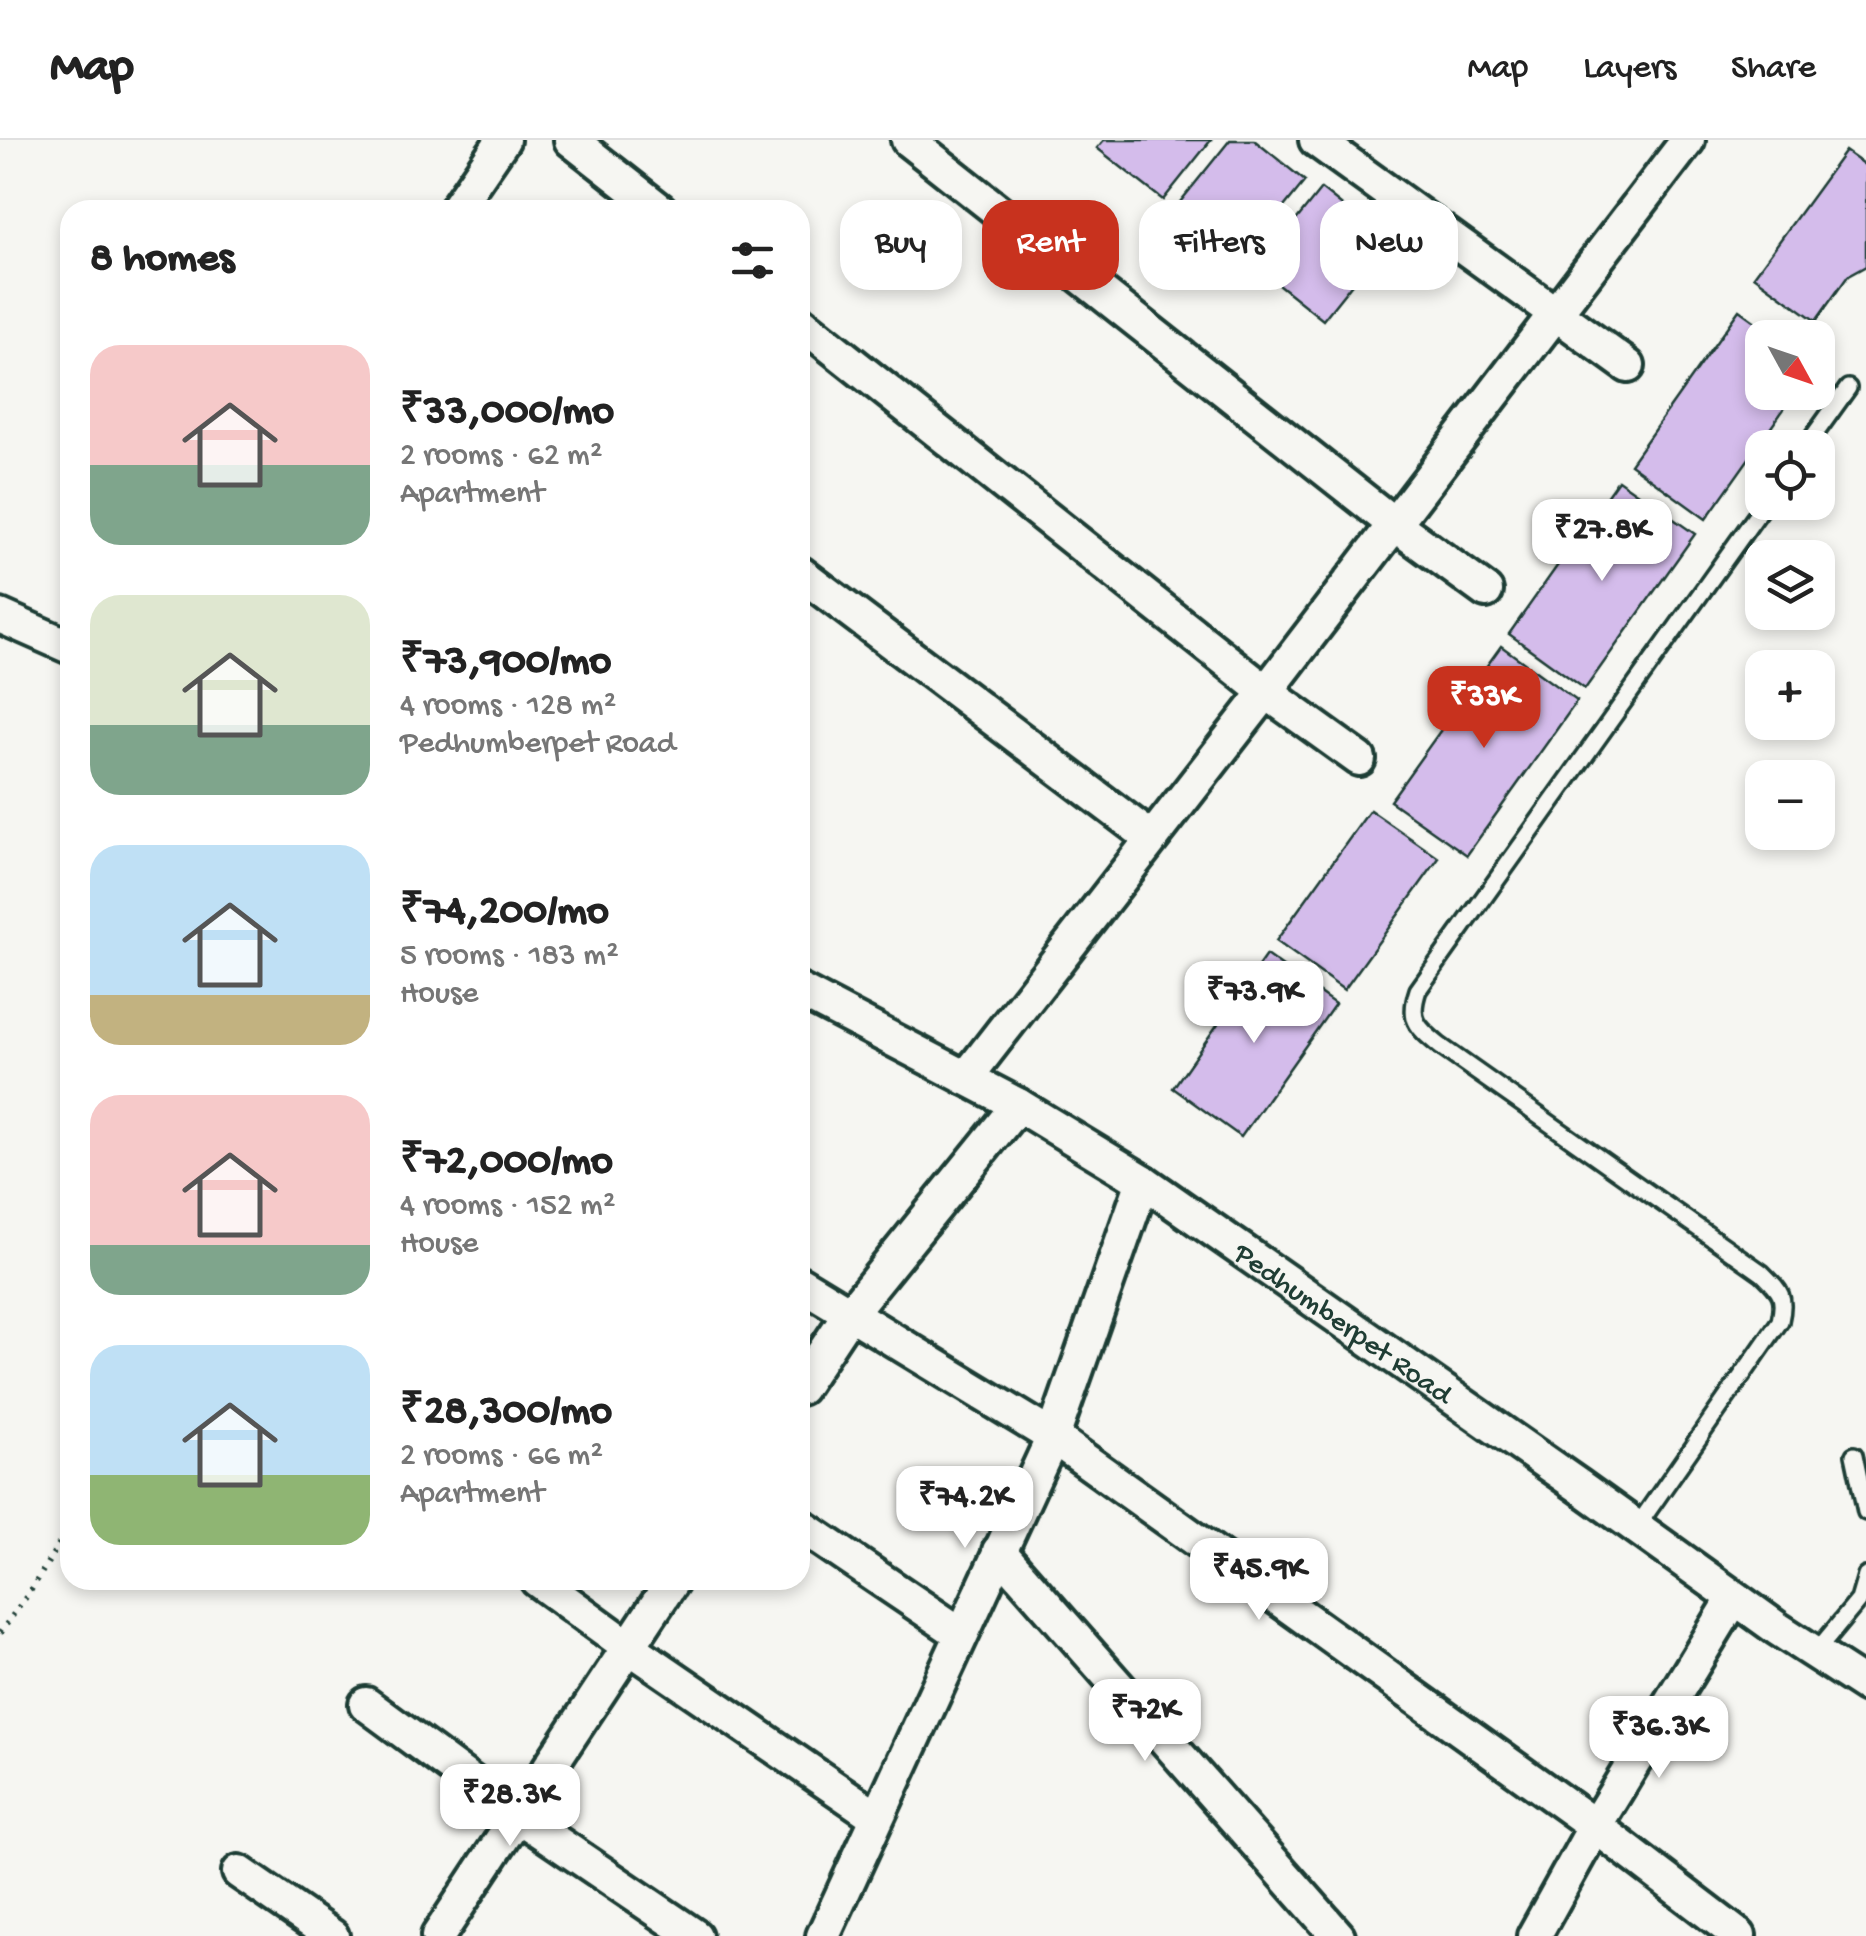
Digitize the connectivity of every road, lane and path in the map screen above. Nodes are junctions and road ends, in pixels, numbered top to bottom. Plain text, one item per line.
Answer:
1 (504, 140) edge
2 (572, 140) edge
3 (908, 140) edge
4 (1316, 140) edge
5 (1688, 140) edge
6 (462, 200) edge
7 (647, 200) edge
8 (1556, 312) junction
9 (810, 330) edge
10 (1628, 366) dead end
11 (1848, 388) dead end
12 (1818, 430) edge
13 (1753, 520) edge
14 (1394, 524) junction
15 (810, 581) edge
16 (1486, 591) dead end
17 (0, 616) edge
18 (60, 643) edge
19 (1266, 692) junction
20 (1360, 759) dead end
21 (1151, 838) junction
22 (810, 995) edge
23 (966, 1078) junction
24 (1018, 1106) junction
25 (1143, 1182) junction
26 (810, 1289) edge
27 (848, 1314) junction
28 (810, 1373) edge
29 (1053, 1436) junction
30 (1854, 1454) dead end
31 (1866, 1512) edge
32 (1636, 1528) junction
33 (810, 1531) edge
34 (60, 1542) edge
35 (999, 1552) junction
36 (1866, 1576) edge
37 (551, 1590) edge
38 (666, 1590) edge
39 (1734, 1598) junction
40 (0, 1632) edge
41 (961, 1634) junction
42 (629, 1646) junction
43 (1815, 1652) junction
44 (1864, 1680) edge
45 (366, 1704) dead end
46 (518, 1816) junction
47 (878, 1817) junction
48 (1595, 1826) junction
49 (240, 1872) dead end
50 (332, 1936) edge
51 (438, 1936) edge
52 (695, 1936) edge
53 (823, 1936) edge
54 (1338, 1936) edge
55 (1534, 1936) edge
56 (1739, 1936) edge

1 - 6 street
2 - 7 street
3 - 14 street
4 - 8 street
5 - 8 street
8 - 10 street
8 - 14 street
9 - 19 street
11 - 12 lane
13 - 32 lane
14 - 16 street
14 - 19 street
15 - 21 street
17 - 18 street
19 - 20 street
19 - 21 street
21 - 23 street
22 - 23 street, Pedhumberpet Road
23 - 24 street, Pedhumberpet Road
24 - 25 street, Pedhumberpet Road
24 - 27 street
25 - 29 street
25 - 32 street, Pedhumberpet Road
26 - 27 street
27 - 28 street
27 - 29 street
29 - 35 street
29 - 48 street
30 - 31 lane
32 - 39 street, Pedhumberpet Road
33 - 41 street
34 - 40 path
35 - 41 street
35 - 54 street
36 - 43 lane
37 - 42 street
38 - 42 street
39 - 43 street, Pedhumberpet Road
39 - 48 street
41 - 47 street
42 - 46 street
42 - 47 street
43 - 44 street, Pedhumberpet Road
45 - 46 street
46 - 51 street
46 - 52 street
47 - 53 street
48 - 55 street
48 - 56 street
49 - 50 street

